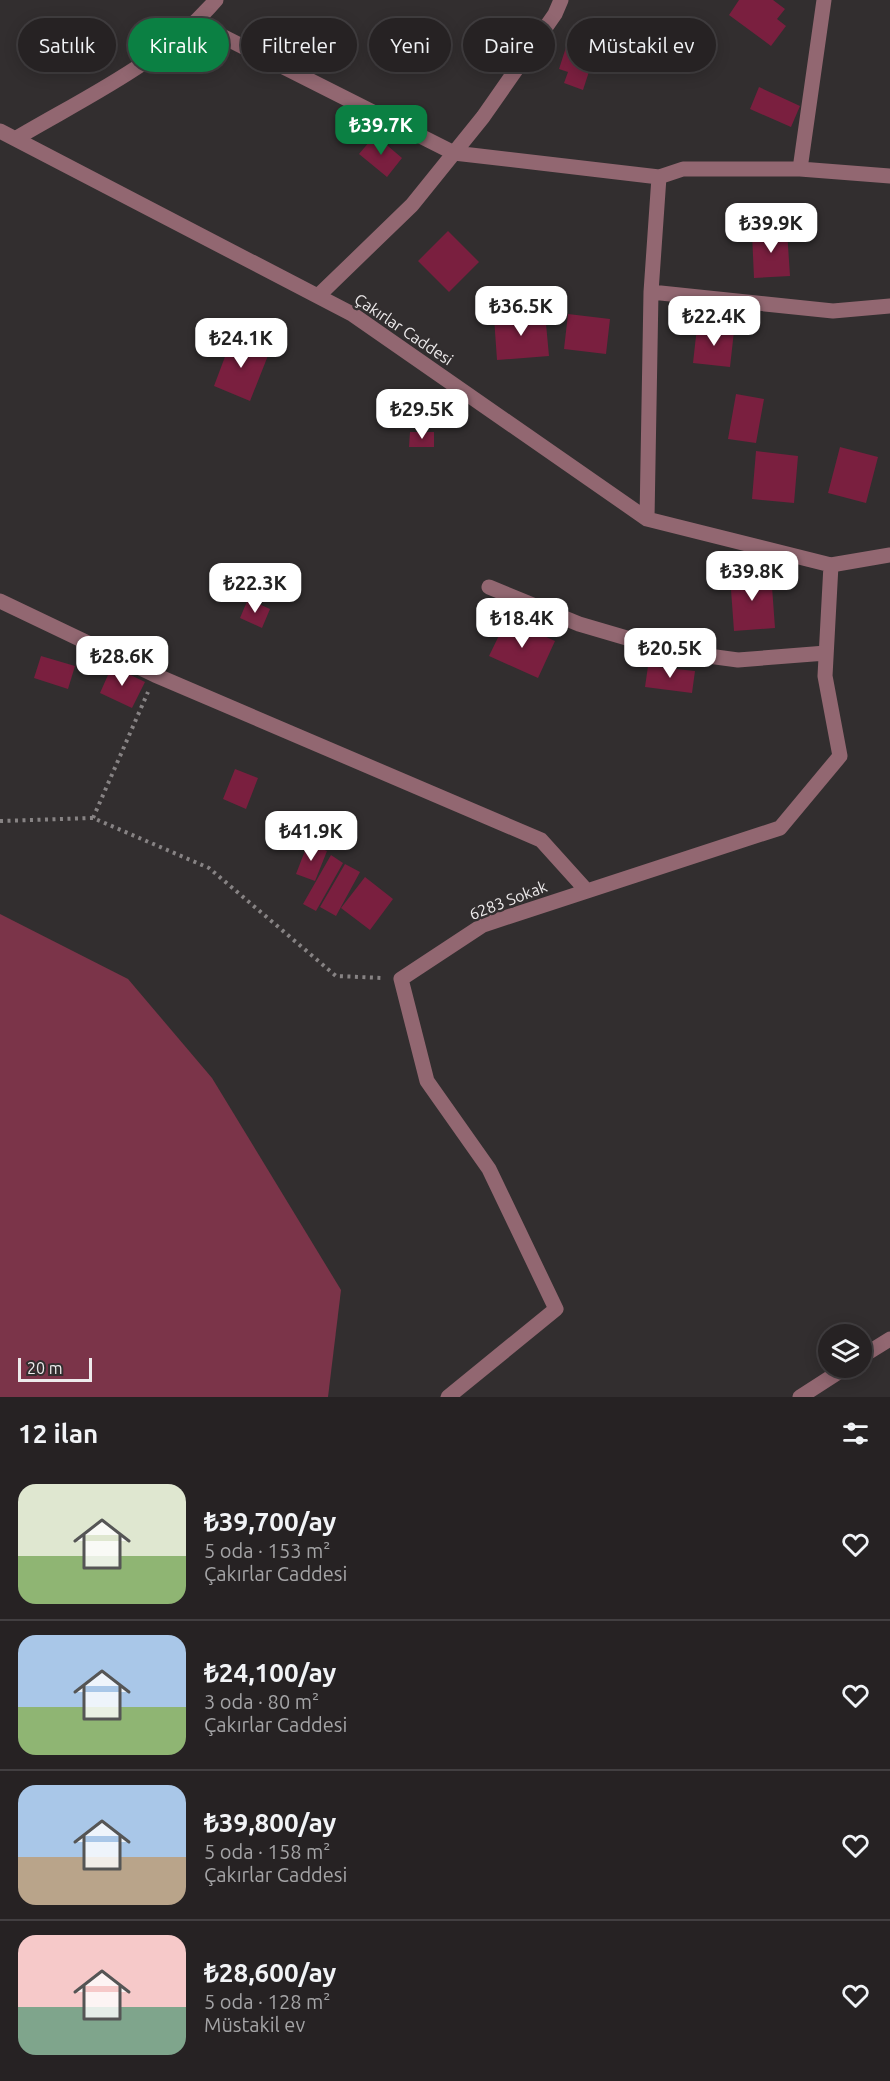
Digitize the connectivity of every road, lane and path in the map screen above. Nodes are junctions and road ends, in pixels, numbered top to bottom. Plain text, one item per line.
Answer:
1 (216, 0) edge
2 (561, 0) edge
3 (824, 0) edge
4 (200, 18) edge
5 (229, 40) edge
6 (129, 72) edge
7 (0, 131) edge
8 (15, 139) junction
9 (454, 153) junction
10 (800, 169) junction
11 (890, 176) edge
12 (659, 177) junction
13 (651, 292) junction
14 (318, 296) junction
15 (890, 306) edge
16 (647, 519) junction
17 (890, 555) edge
18 (831, 565) junction
19 (489, 587) dead end
20 (0, 601) edge
21 (826, 653) junction
22 (156, 675) junction
23 (93, 818) junction
24 (0, 821) edge
25 (587, 891) junction
26 (401, 979) junction
27 (890, 1339) edge
28 (872, 1350) edge
29 (829, 1378) edge
30 (448, 1397) edge
31 (800, 1397) edge

1 - 4 street
2 - 9 street
3 - 10 street
5 - 9 street
6 - 8 street
7 - 8 street, Çakırlar Caddesi
8 - 14 street, Çakırlar Caddesi
9 - 12 street
9 - 14 street
10 - 11 street
10 - 12 street
12 - 13 street
13 - 15 street
13 - 16 street
14 - 16 street, Çakırlar Caddesi
16 - 18 street, Çakırlar Caddesi
17 - 18 street, Çakırlar Caddesi
18 - 21 street, 6283 Sokak
19 - 21 street
20 - 22 street
21 - 25 street, 6283 Sokak
22 - 23 path
22 - 25 street
23 - 24 path
23 - 26 path
25 - 26 street, 6283 Sokak
26 - 30 street
27 - 28 street
29 - 31 street

